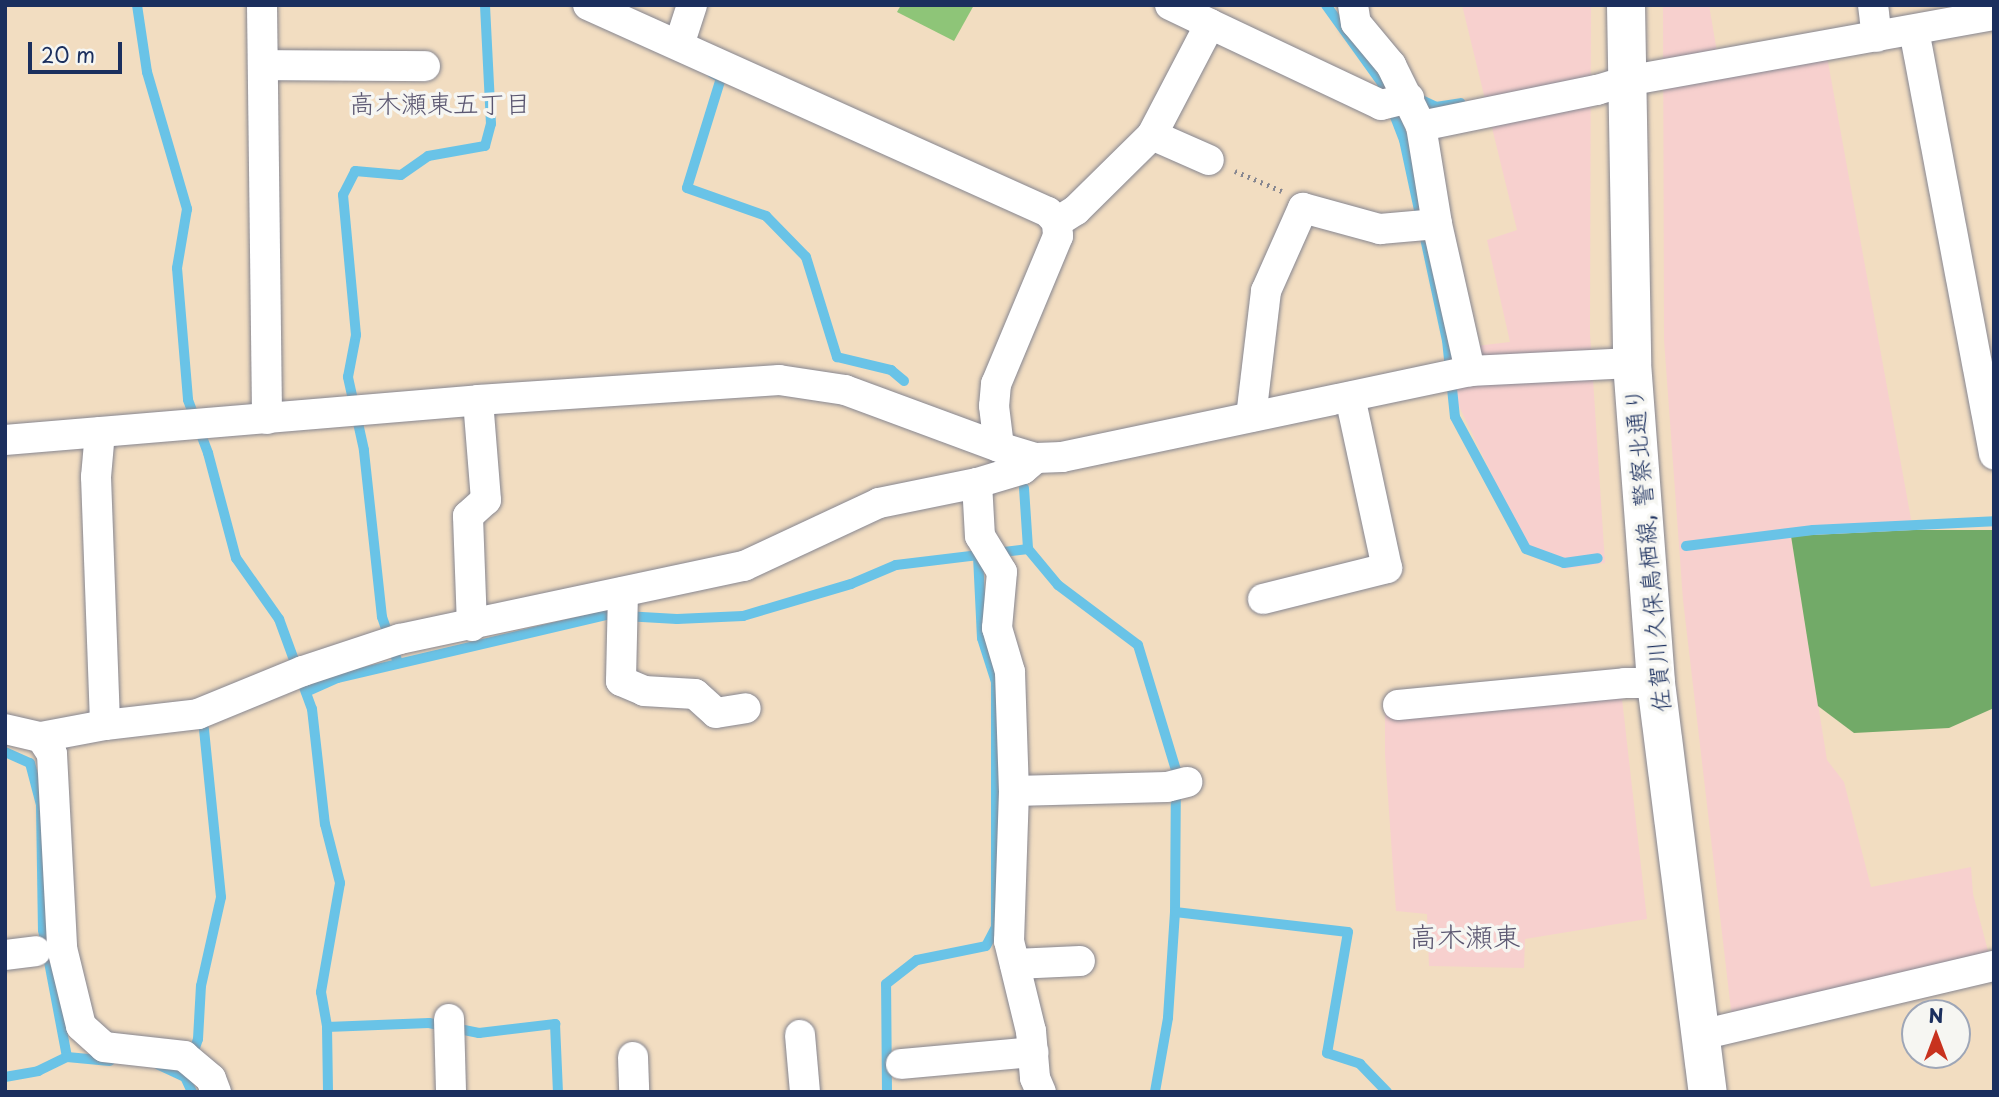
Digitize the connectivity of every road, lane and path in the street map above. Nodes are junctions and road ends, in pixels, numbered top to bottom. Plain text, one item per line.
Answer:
1 (262, 5) edge
2 (588, 5) edge
3 (692, 5) edge
4 (1170, 5) edge
5 (1353, 5) edge
6 (1626, 5) edge
7 (1994, 15) edge
8 (1875, 21) edge
9 (1210, 24) junction
10 (1914, 30) junction
11 (686, 48) junction
12 (264, 65) junction
13 (425, 66) dead end
14 (1626, 81) junction
15 (1404, 104) junction
16 (1152, 135) junction
17 (1209, 160) joint
18 (1297, 202) junction
19 (1057, 222) junction
20 (1425, 225) junction
21 (1632, 363) junction
22 (1456, 374) junction
23 (1350, 397) junction
24 (478, 400) junction
25 (1251, 417) junction
26 (267, 419) junction
27 (100, 432) junction
28 (5, 440) edge
29 (999, 447) junction
30 (1994, 455) edge
31 (1036, 458) junction
32 (977, 483) junction
33 (1263, 599) dead end
34 (622, 606) junction
35 (472, 626) junction
36 (1656, 683) junction
37 (1398, 705) dead end
38 (746, 708) dead end
39 (105, 725) junction
40 (5, 729) edge
41 (41, 737) junction
42 (1177, 784) dead end
43 (1014, 791) junction
44 (36, 951) dead end
45 (5, 955) edge
46 (1080, 961) dead end
47 (1015, 964) junction
48 (1994, 966) edge
49 (449, 1027) dead end
50 (800, 1035) dead end
51 (1701, 1035) junction
52 (1033, 1052) junction
53 (634, 1057) dead end
54 (901, 1064) dead end
55 (216, 1092) edge
56 (451, 1092) edge
57 (634, 1092) edge
58 (805, 1092) edge
59 (1041, 1092) edge
60 (1709, 1092) edge

1 - 12 street
2 - 11 street
3 - 11 street
4 - 9 street
5 - 15 street
6 - 14 main road, 佐賀川久保鳥栖線, 警察北通り
7 - 10 street
8 - 10 street
8 - 14 street
9 - 15 street
9 - 16 street
10 - 30 street
11 - 19 street
12 - 13 street
12 - 26 street
14 - 15 street
14 - 21 main road, 佐賀川久保鳥栖線, 警察北通り
15 - 20 street
16 - 17 street
16 - 19 street
17 - 18 path
18 - 20 street
18 - 25 street
19 - 29 street
20 - 22 street
21 - 22 street
21 - 36 main road, 佐賀川久保鳥栖線, 警察北通り
22 - 23 street
23 - 25 street
23 - 33 street
24 - 26 street
24 - 29 street
24 - 35 street
25 - 31 street
26 - 27 street
27 - 28 street
27 - 39 street
29 - 31 street
31 - 32 street
32 - 34 street
32 - 43 street
34 - 35 street
34 - 38 street
35 - 39 street
36 - 37 street
36 - 51 main road, 佐賀川久保鳥栖線, 警察北通り
39 - 41 street
40 - 41 street
41 - 55 street
42 - 43 street
43 - 47 street
44 - 45 street
46 - 47 street
47 - 52 street
48 - 51 street
49 - 56 street
50 - 58 street
51 - 60 main road, 佐賀川久保鳥栖線, 警察北通り
52 - 54 street
52 - 59 street
53 - 57 street

